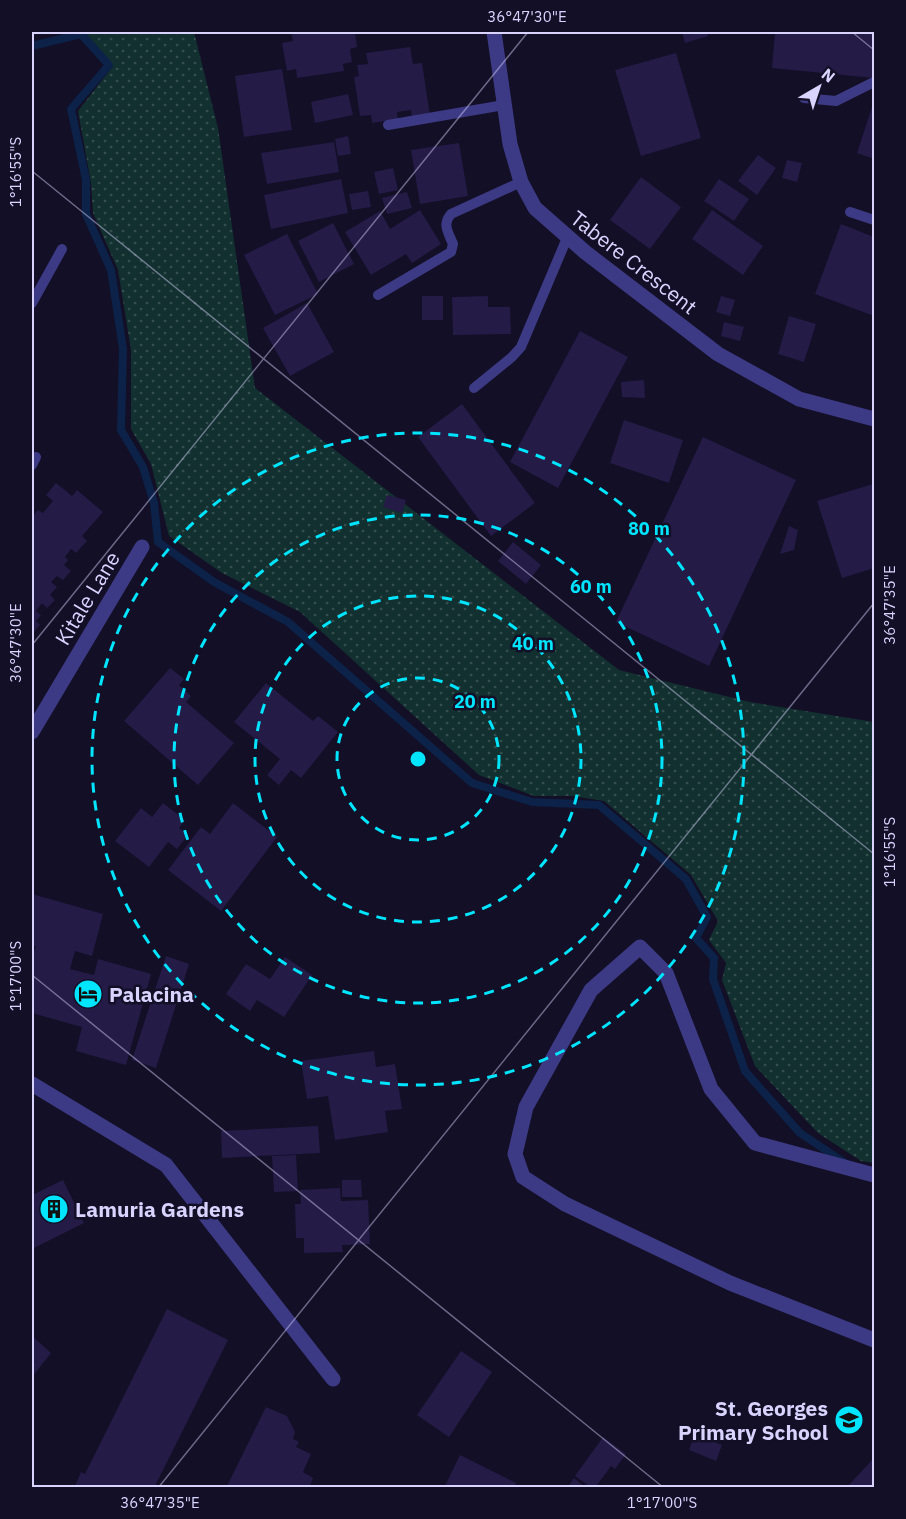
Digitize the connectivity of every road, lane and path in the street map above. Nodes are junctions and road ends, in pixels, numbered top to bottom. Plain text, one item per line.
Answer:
1 (494, 32) edge
2 (874, 82) edge
3 (804, 99) dead end
4 (504, 105) junction
5 (388, 125) dead end
6 (521, 182) junction
7 (850, 212) dead end
8 (874, 220) edge
9 (567, 238) junction
10 (62, 249) dead end
11 (378, 295) dead end
12 (32, 303) edge
13 (474, 388) dead end
14 (874, 418) edge
15 (142, 547) dead end
16 (32, 732) edge
17 (32, 1084) edge
18 (874, 1175) edge
19 (874, 1340) edge
20 (333, 1379) dead end

1 - 4 street, Tabere Crescent
2 - 3 lane
4 - 5 lane
4 - 6 street, Tabere Crescent
6 - 9 street, Tabere Crescent
6 - 11 lane
7 - 8 lane
9 - 13 lane
9 - 14 street, Tabere Crescent
10 - 12 lane
15 - 16 street, Kitale Lane
17 - 20 street
18 - 19 street

